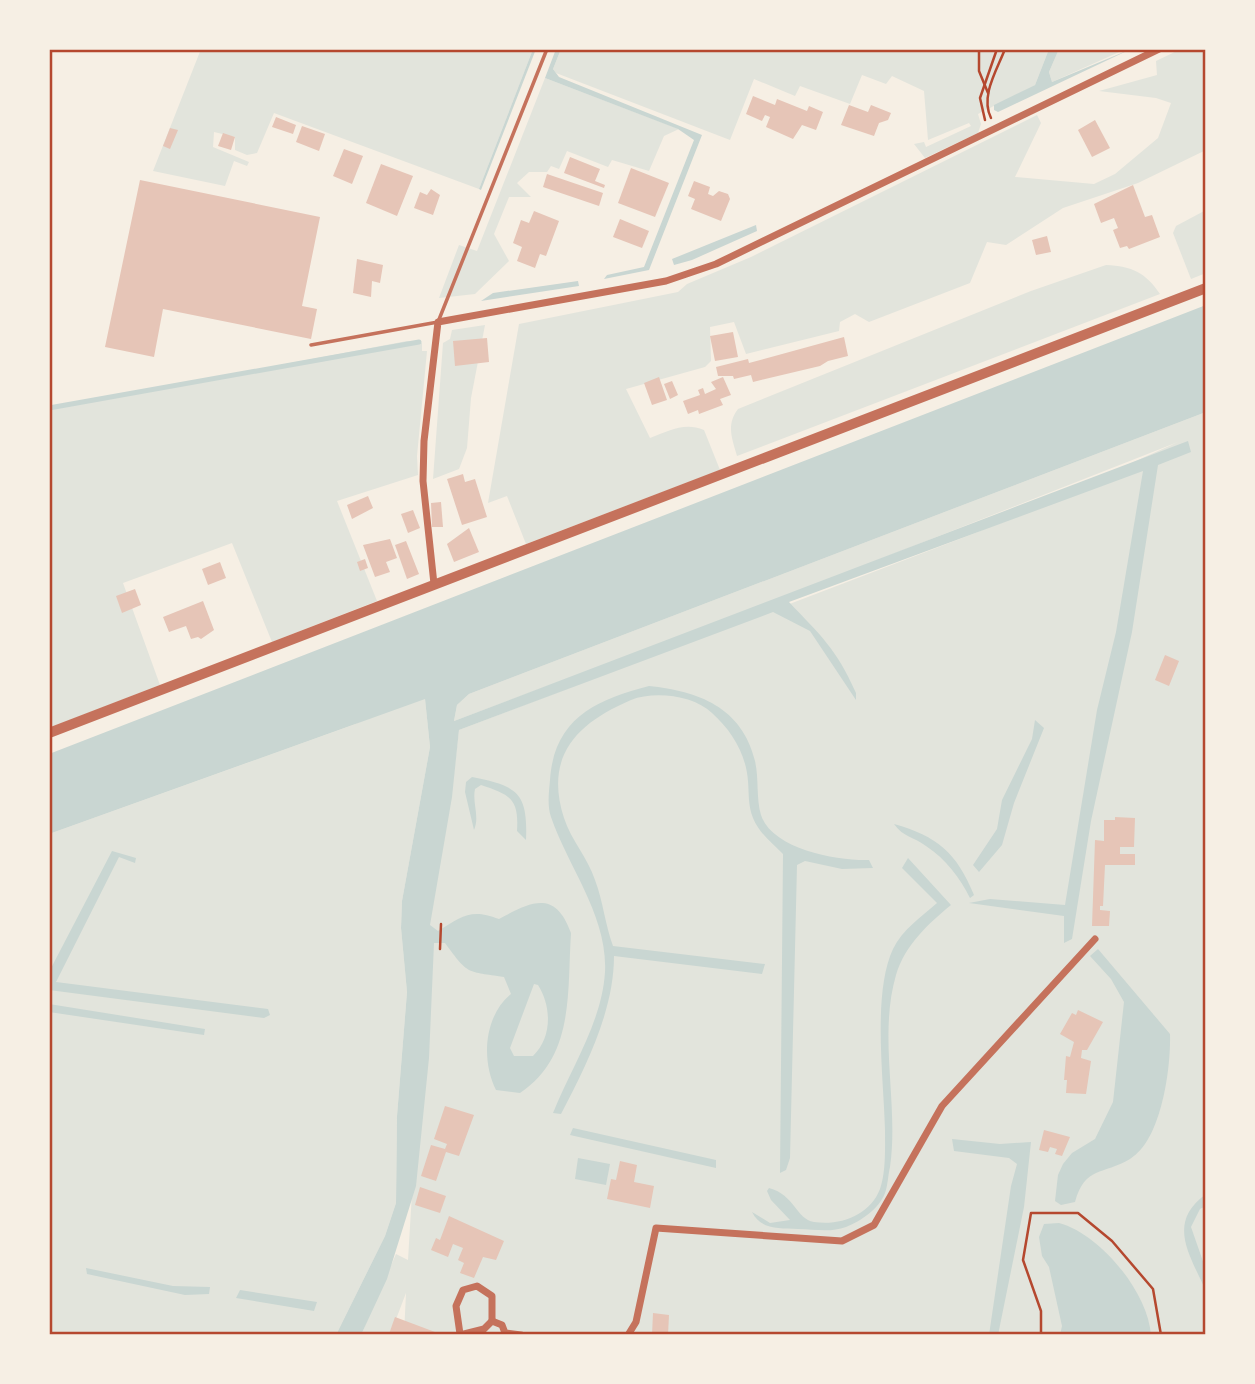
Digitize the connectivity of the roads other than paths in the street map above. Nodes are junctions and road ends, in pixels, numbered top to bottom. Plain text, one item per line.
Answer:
1 (547, 49) edge
2 (1159, 49) edge
3 (1206, 288) edge
4 (438, 322) junction
5 (311, 345) dead end
6 (434, 584) junction
7 (49, 733) edge
8 (1095, 939) dead end
9 (492, 1321) junction
10 (460, 1335) edge
11 (521, 1335) edge
12 (628, 1335) edge

1 - 4 lane
2 - 4 street
3 - 6 street
4 - 5 lane
4 - 6 street
6 - 7 street
8 - 12 street
9 - 10 street
9 - 10 street
9 - 11 street

